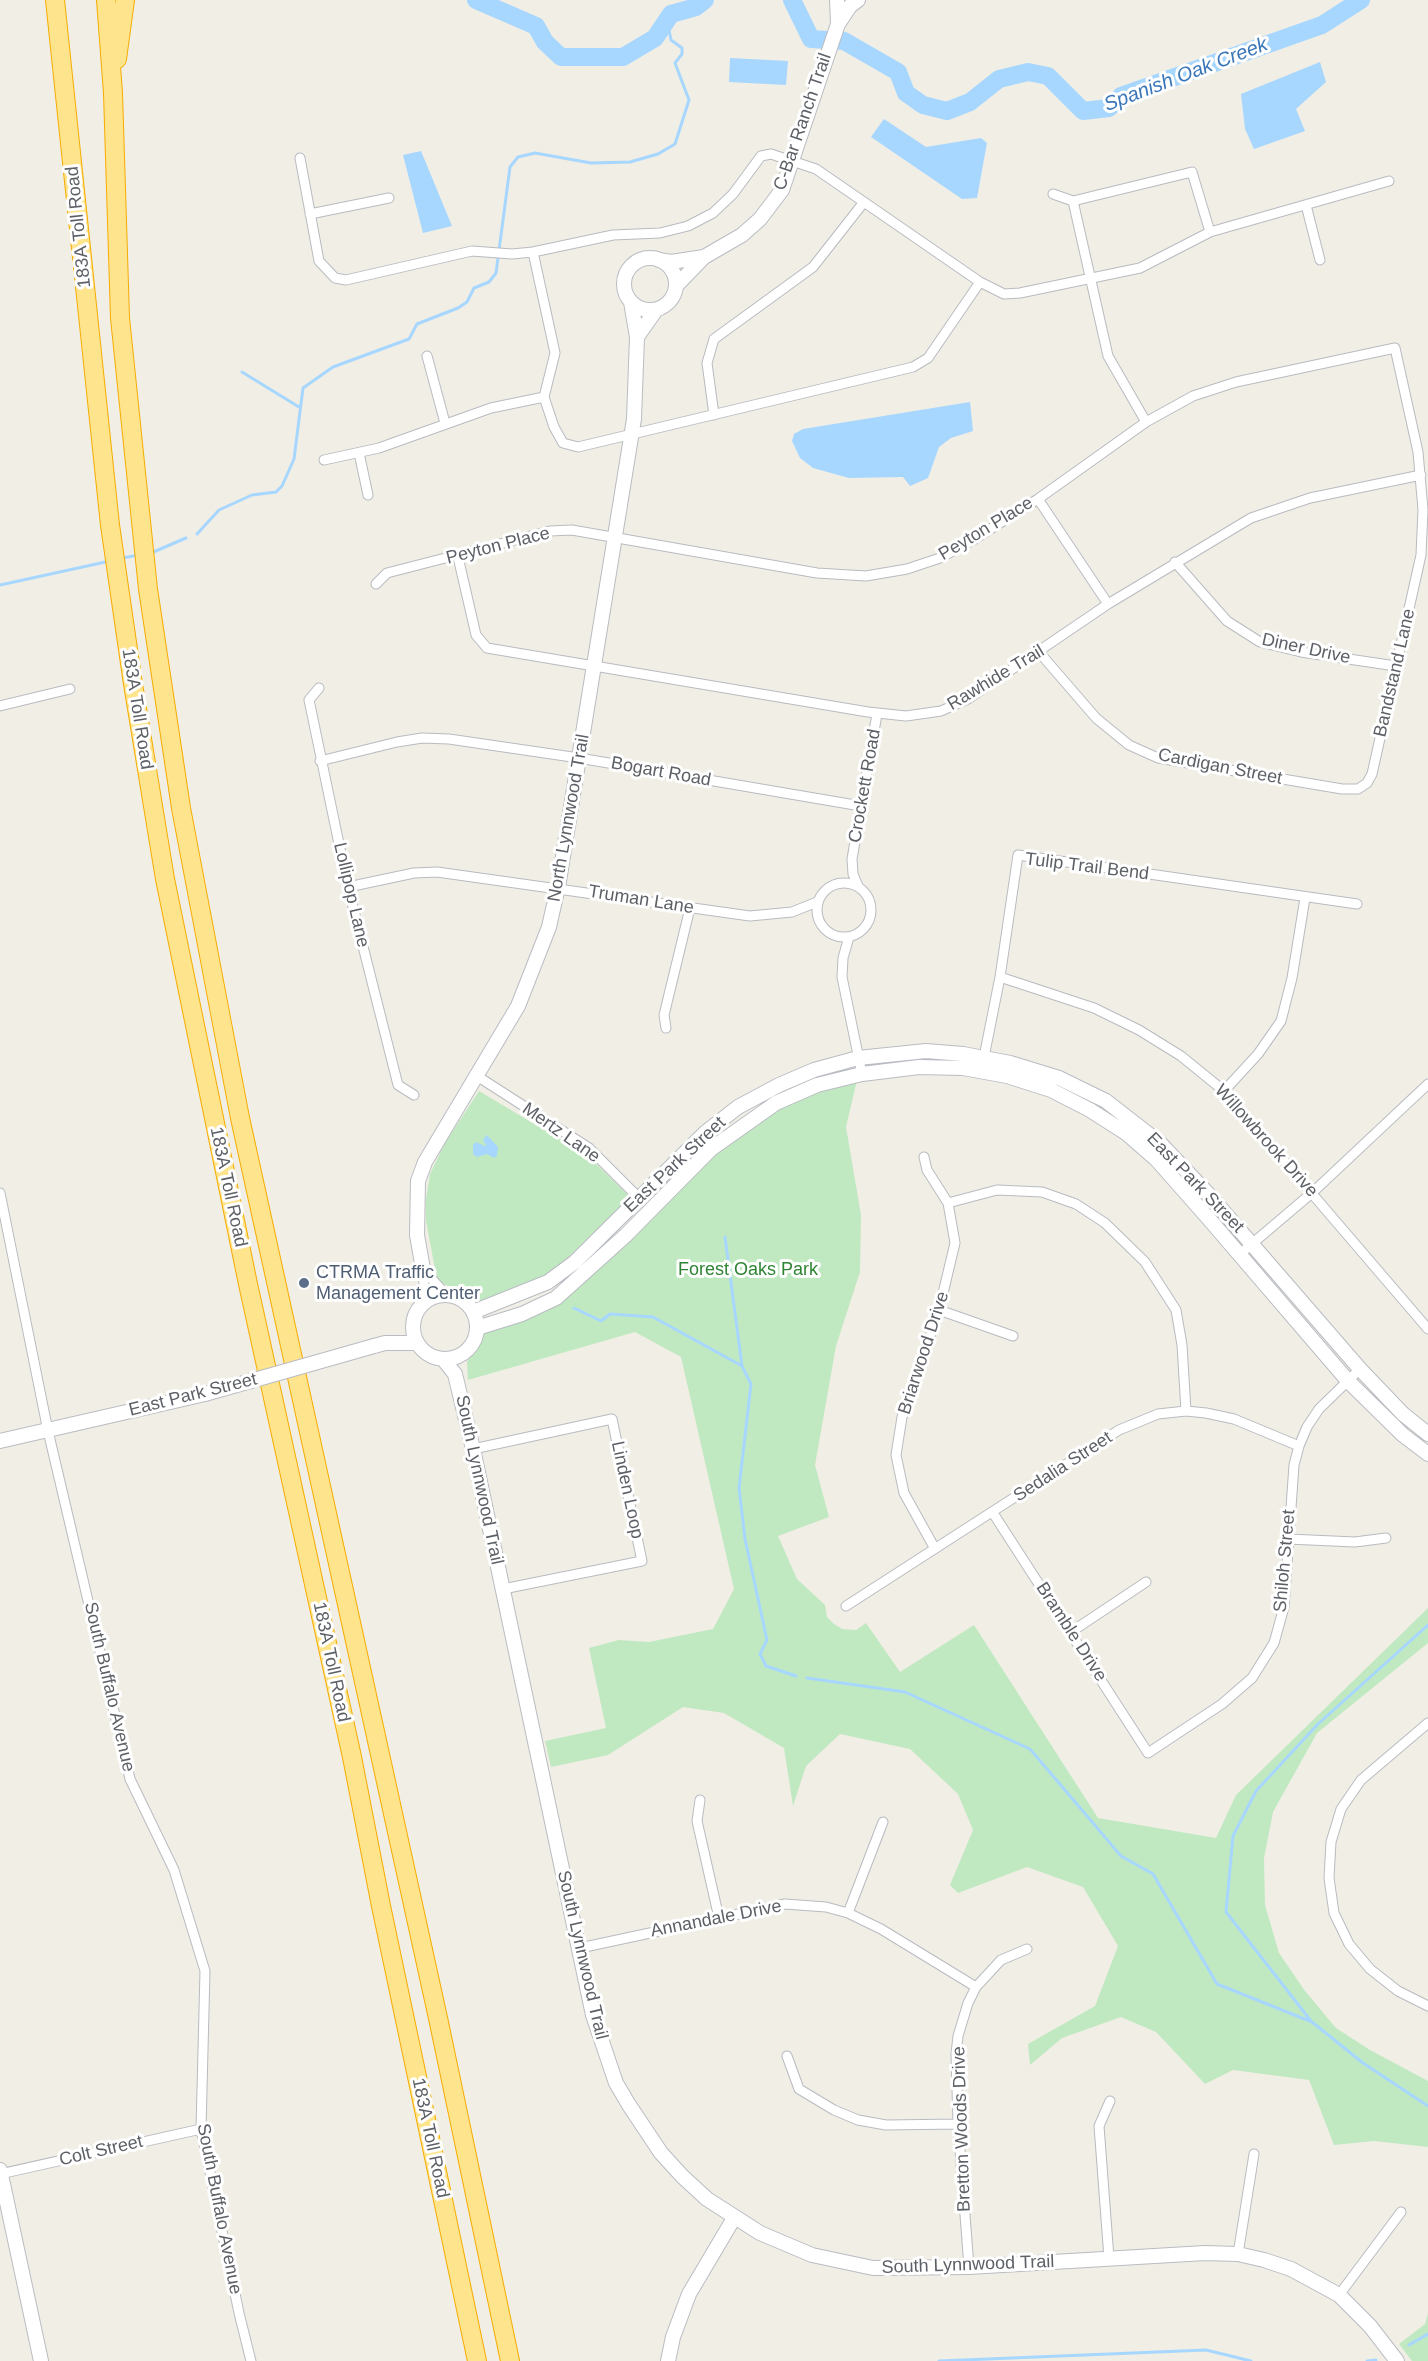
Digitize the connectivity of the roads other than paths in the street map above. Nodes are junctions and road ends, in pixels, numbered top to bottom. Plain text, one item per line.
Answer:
1 (106, 0) edge
2 (125, 0) edge
3 (837, 0) edge
4 (858, 0) edge
5 (55, 5) edge
6 (838, 24) junction
7 (113, 93) junction
8 (300, 158) dead end
9 (794, 160) junction
10 (1196, 162) dead end
11 (1192, 172) junction
12 (1389, 181) dead end
13 (1053, 194) dead end
14 (389, 198) dead end
15 (1073, 201) junction
16 (864, 202) junction
17 (1306, 205) junction
18 (310, 214) junction
19 (1210, 232) junction
20 (533, 252) junction
21 (704, 257) junction
22 (659, 260) junction
23 (1320, 260) dead end
24 (1089, 278) junction
25 (980, 282) junction
26 (676, 285) junction
27 (631, 302) junction
28 (656, 310) junction
29 (637, 337) junction
30 (1395, 348) joint
31 (428, 356) dead end
32 (544, 397) junction
33 (714, 415) junction
34 (1146, 422) junction
35 (445, 423) junction
36 (632, 435) junction
37 (359, 453) junction
38 (324, 460) dead end
39 (1421, 475) junction
40 (368, 495) dead end
41 (1038, 499) junction
42 (615, 537) junction
43 (458, 557) junction
44 (1175, 562) junction
45 (376, 584) dead end
46 (1108, 604) junction
47 (1039, 652) junction
48 (594, 665) junction
49 (1396, 666) junction
50 (319, 688) dead end
51 (70, 689) dead end
52 (0, 706) edge
53 (877, 714) junction
54 (579, 758) junction
55 (320, 761) junction
56 (1367, 783) joint
57 (861, 806) junction
58 (852, 859) junction
59 (833, 884) junction
60 (858, 886) junction
61 (348, 887) junction
62 (558, 887) junction
63 (1305, 898) junction
64 (817, 902) junction
65 (1358, 904) dead end
66 (690, 908) junction
67 (792, 912) junction
68 (817, 918) junction
69 (834, 936) junction
70 (849, 937) junction
71 (843, 958) junction
72 (1000, 977) junction
73 (666, 1028) dead end
74 (984, 1057) junction
75 (858, 1058) junction
76 (862, 1074) junction
77 (477, 1076) junction
78 (1428, 1084) edge
79 (1224, 1091) junction
80 (414, 1095) dead end
81 (924, 1157) dead end
82 (1313, 1192) junction
83 (0, 1193) edge
84 (638, 1197) junction
85 (948, 1203) junction
86 (1253, 1244) junction
87 (1240, 1254) junction
88 (423, 1269) junction
89 (446, 1295) junction
90 (425, 1301) junction
91 (939, 1310) junction
92 (473, 1312) junction
93 (412, 1324) junction
94 (477, 1328) junction
95 (1428, 1329) edge
96 (1013, 1336) dead end
97 (416, 1343) junction
98 (380, 1344) junction
99 (460, 1355) junction
100 (443, 1359) junction
101 (1360, 1369) junction
102 (455, 1374) junction
103 (1348, 1381) junction
104 (1186, 1411) junction
105 (48, 1431) junction
106 (1428, 1434) edge
107 (0, 1441) edge
108 (1299, 1446) junction
109 (473, 1449) junction
110 (1428, 1454) edge
111 (993, 1513) junction
112 (1386, 1538) dead end
113 (1288, 1539) junction
114 (934, 1547) junction
115 (1146, 1582) dead end
116 (503, 1589) junction
117 (846, 1606) dead end
118 (1071, 1632) junction
119 (1428, 1724) edge
120 (1148, 1753) joint
121 (700, 1800) dead end
122 (883, 1822) dead end
123 (848, 1913) junction
124 (719, 1918) junction
125 (580, 1948) junction
126 (1027, 1949) dead end
127 (976, 1987) junction
128 (1428, 2006) edge
129 (787, 2056) dead end
130 (1110, 2101) dead end
131 (958, 2124) junction
132 (201, 2128) junction
133 (1254, 2154) dead end
134 (0, 2172) edge
135 (1401, 2212) dead end
136 (734, 2218) junction
137 (1238, 2254) junction
138 (1109, 2258) junction
139 (969, 2267) junction
140 (1339, 2295) junction
141 (41, 2361) edge
142 (251, 2361) edge
143 (477, 2361) edge
144 (510, 2361) edge
145 (668, 2361) edge
146 (1397, 2361) edge

1 - 7 highway, 183A Toll Road
2 - 7 highway
3 - 6 street, C-Bar Ranch Trail
4 - 6 street, C-Bar Ranch Trail
5 - 143 highway, 183A Toll Road
6 - 9 street, C-Bar Ranch Trail
7 - 144 highway, 183A Toll Road
8 - 18 street
9 - 16 street
9 - 20 street
9 - 21 street, C-Bar Ranch Trail
10 - 11 street
11 - 15 street
11 - 19 street
12 - 17 street
13 - 15 street
14 - 18 street
15 - 24 street
16 - 25 street
16 - 33 street
17 - 19 street
17 - 23 street
18 - 20 street
19 - 24 street
20 - 32 street
21 - 22 street, C-Bar Ranch Trail
21 - 26 street, C-Bar Ranch Trail
22 - 26 street
22 - 27 street, C-Bar Ranch Trail
24 - 25 street
24 - 34 street
25 - 33 street
26 - 28 street, C-Bar Ranch Trail
27 - 28 street
27 - 29 street, North Lynnwood Trail
28 - 29 street
29 - 36 street, North Lynnwood Trail
30 - 34 street, Peyton Place
30 - 39 street, Bandstand Lane
31 - 35 street
32 - 35 street
32 - 36 street
33 - 36 street
34 - 41 street, Peyton Place
35 - 37 street
36 - 42 street, North Lynnwood Trail
37 - 38 street
37 - 40 street
39 - 44 street, Rawhide Trail
39 - 49 street, Bandstand Lane
41 - 42 street, Peyton Place
41 - 46 street
42 - 43 street, Peyton Place
42 - 48 street, North Lynnwood Trail
43 - 45 street, Peyton Place
43 - 48 street, Rawhide Trail
44 - 46 street, Rawhide Trail
44 - 49 street, Diner Drive
46 - 47 street, Rawhide Trail
47 - 53 street, Rawhide Trail
47 - 56 street, Cardigan Street
48 - 53 street, Rawhide Trail
48 - 54 street, North Lynnwood Trail
49 - 56 street, Bandstand Lane
50 - 55 street, Lollipop Lane
51 - 52 street
53 - 57 street, Crockett Road
54 - 55 street, Bogart Road
54 - 57 street, Bogart Road
54 - 62 street, North Lynnwood Trail
55 - 61 street, Lollipop Lane
57 - 58 street, Crockett Road
58 - 59 street, Crockett Road
58 - 60 street, Crockett Road
59 - 60 street
59 - 64 street
60 - 70 street
61 - 62 street, Truman Lane
61 - 80 street, Lollipop Lane
62 - 66 street, Truman Lane
62 - 77 street, North Lynnwood Trail
63 - 65 street, Tulip Trail Bend
63 - 72 street, Tulip Trail Bend
63 - 79 street
64 - 67 street, Truman Lane
64 - 68 street
66 - 67 street, Truman Lane
66 - 73 street
67 - 68 street, Truman Lane
68 - 69 street
69 - 70 street
69 - 71 street
70 - 71 street
71 - 75 street
72 - 74 street, Tulip Trail Bend
72 - 79 street, Willowbrook Drive
74 - 75 street, East Park Street
74 - 86 street, East Park Street
75 - 76 street
75 - 84 street, East Park Street
76 - 87 street, East Park Street
76 - 94 street, East Park Street
77 - 84 street, Mertz Lane
77 - 88 street, North Lynnwood Trail
78 - 82 street
79 - 82 street, Willowbrook Drive
81 - 85 street, Briarwood Drive
82 - 86 street
82 - 95 street, Willowbrook Drive
83 - 105 street, South Buffalo Avenue
84 - 92 street, East Park Street
85 - 91 street, Briarwood Drive
85 - 104 street
86 - 87 street
86 - 101 street, East Park Street
87 - 103 street, East Park Street
88 - 89 street
88 - 90 street, North Lynnwood Trail
89 - 90 street
89 - 92 street
90 - 93 street
91 - 96 street
91 - 114 street, Briarwood Drive
92 - 94 street
93 - 97 street
93 - 98 street, East Park Street
94 - 99 street
97 - 98 street, East Park Street
97 - 100 street
98 - 105 street, East Park Street, bridge
99 - 100 street
99 - 102 street, South Lynnwood Trail
100 - 102 street, South Lynnwood Trail
101 - 103 street, Shiloh Street
101 - 106 street, East Park Street
102 - 109 street, South Lynnwood Trail
103 - 108 street, Shiloh Street
103 - 110 street, East Park Street
104 - 108 street, Sedalia Street
104 - 111 street, Sedalia Street
105 - 107 street, East Park Street
105 - 132 street, South Buffalo Avenue
108 - 113 street, Shiloh Street
109 - 116 street, South Lynnwood Trail
109 - 116 street, Linden Loop
111 - 114 street, Sedalia Street
111 - 118 street, Bramble Drive
112 - 113 street
113 - 120 street, Shiloh Street
114 - 117 street, Sedalia Street
115 - 118 street
116 - 125 street, South Lynnwood Trail
118 - 120 street, Bramble Drive
119 - 128 street
121 - 124 street
122 - 123 street
123 - 124 street, Annandale Drive
123 - 127 street, Annandale Drive
124 - 125 street, Annandale Drive
125 - 136 street, South Lynnwood Trail
126 - 127 street, Bretton Woods Drive
127 - 131 street, Bretton Woods Drive
129 - 131 street
130 - 138 street
131 - 139 street, Bretton Woods Drive
132 - 134 street, Colt Street
132 - 142 street, South Buffalo Avenue
133 - 137 street
134 - 141 street
135 - 140 street
136 - 139 street, South Lynnwood Trail
136 - 145 street
137 - 138 street, South Lynnwood Trail
137 - 140 street, South Lynnwood Trail
138 - 139 street, South Lynnwood Trail
140 - 146 street, South Lynnwood Trail

